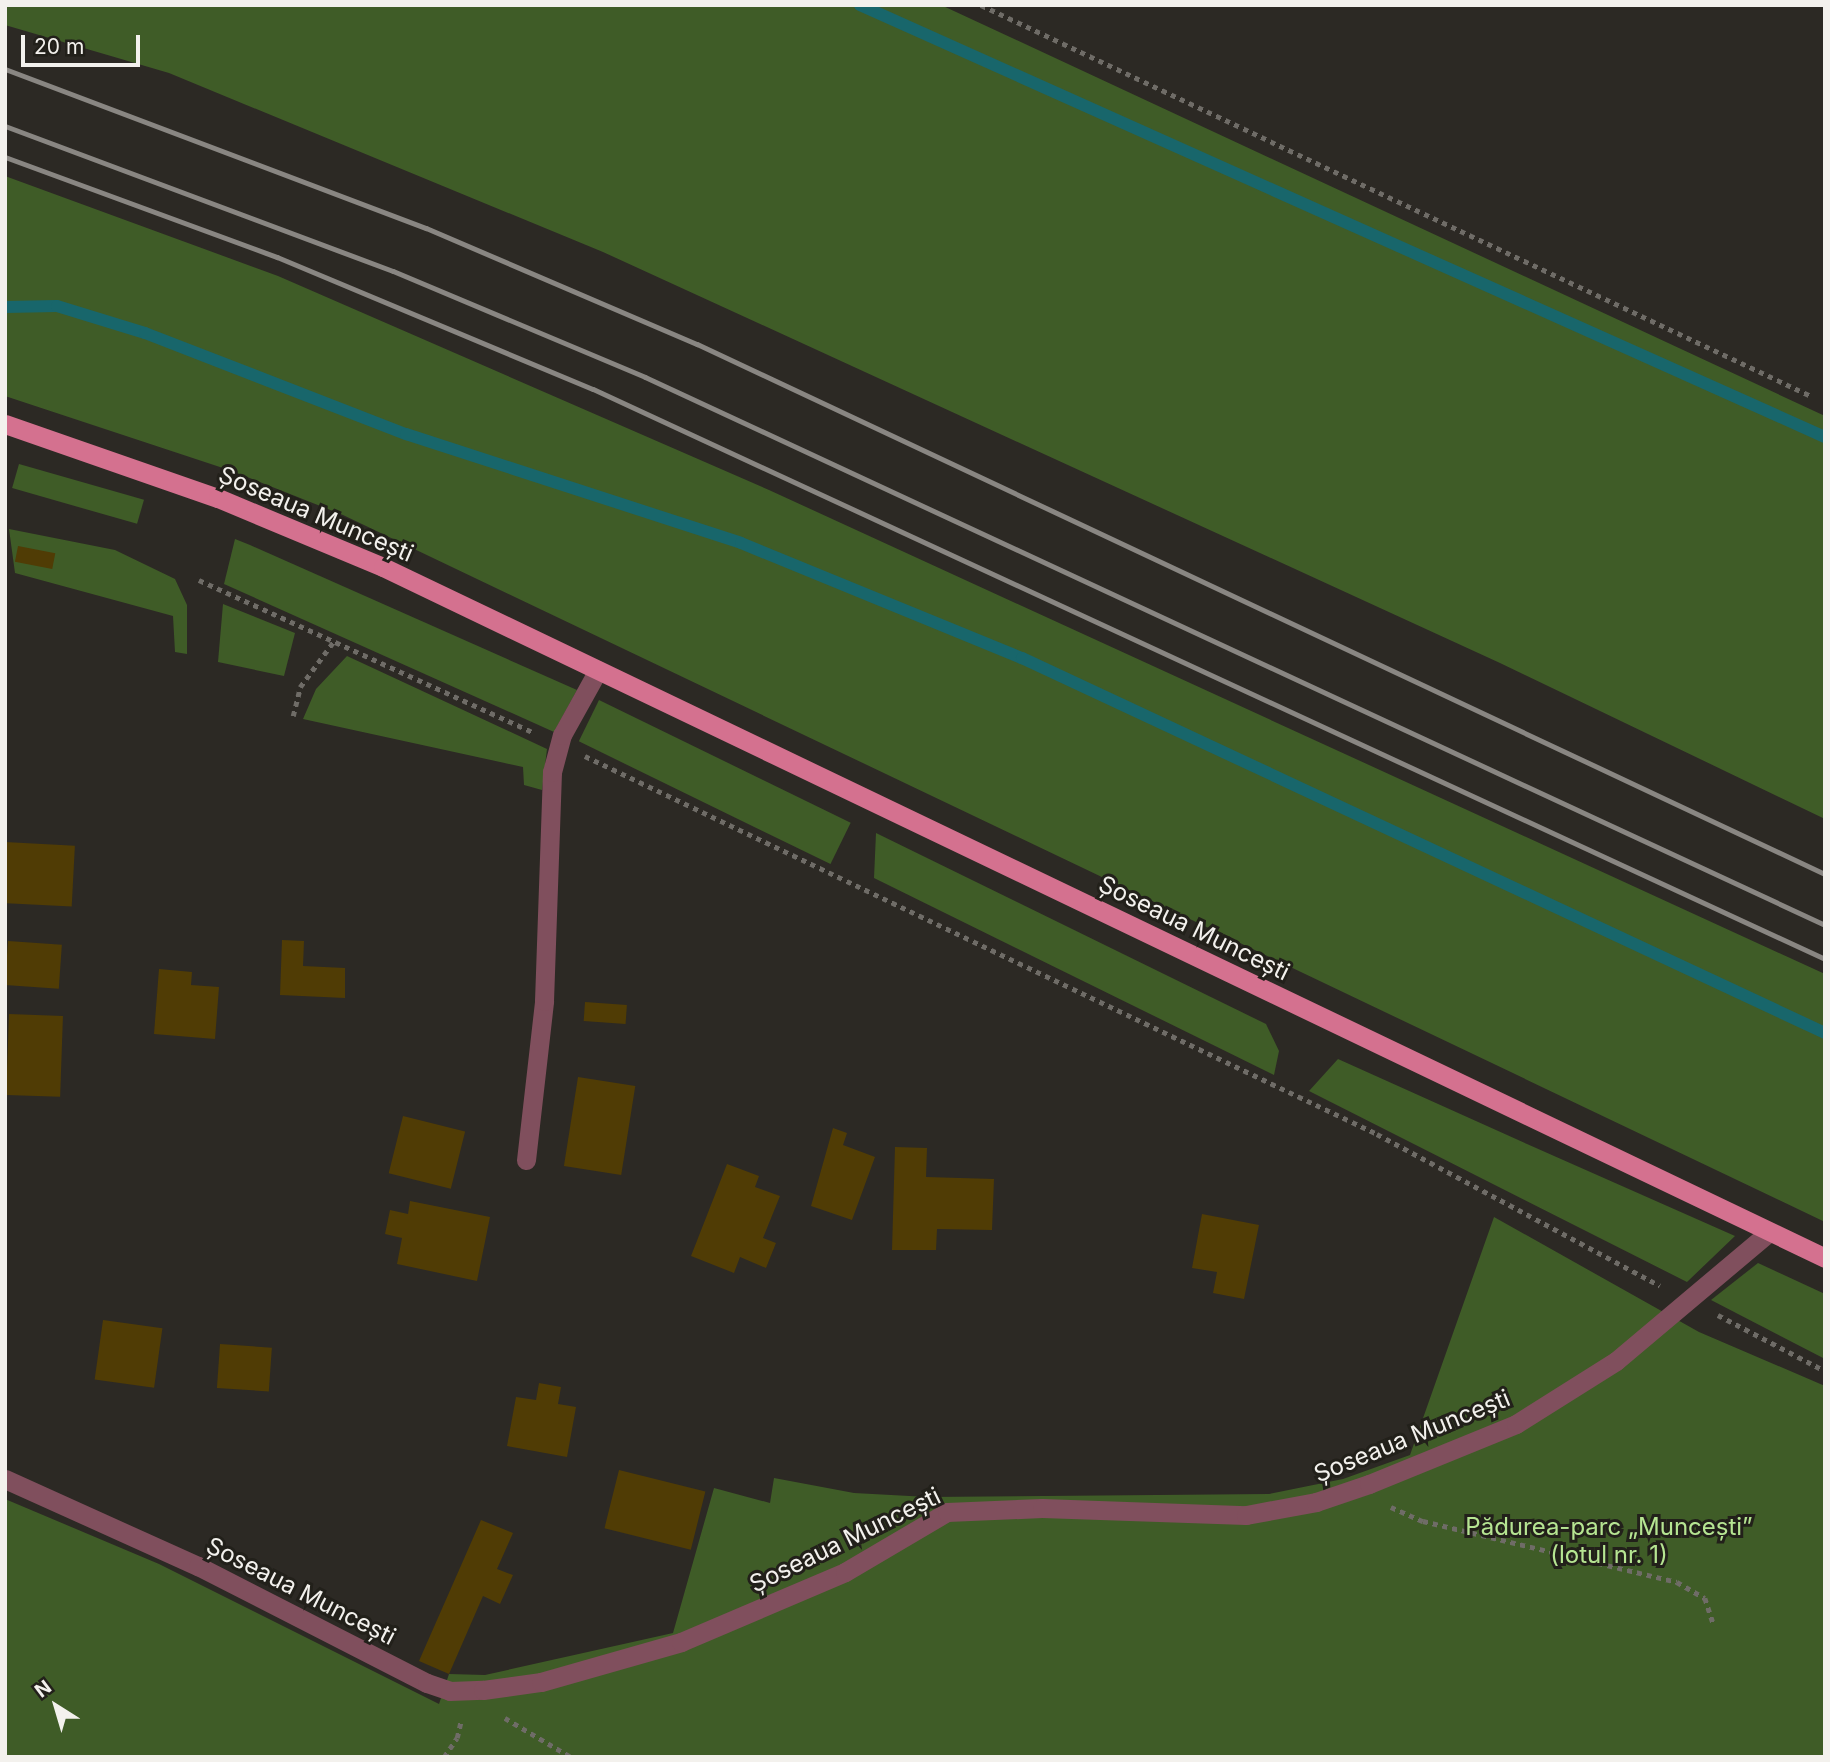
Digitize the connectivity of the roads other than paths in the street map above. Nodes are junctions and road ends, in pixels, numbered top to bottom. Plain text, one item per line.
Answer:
1 (5, 424) edge
2 (598, 670) junction
3 (526, 1160) dead end
4 (1769, 1232) junction
5 (1825, 1258) edge
6 (5, 1479) edge

1 - 2 main road, Șoseaua Muncești
2 - 3 lane
2 - 4 main road, Șoseaua Muncești
4 - 5 main road, Șoseaua Muncești
4 - 6 lane, Șoseaua Muncești

